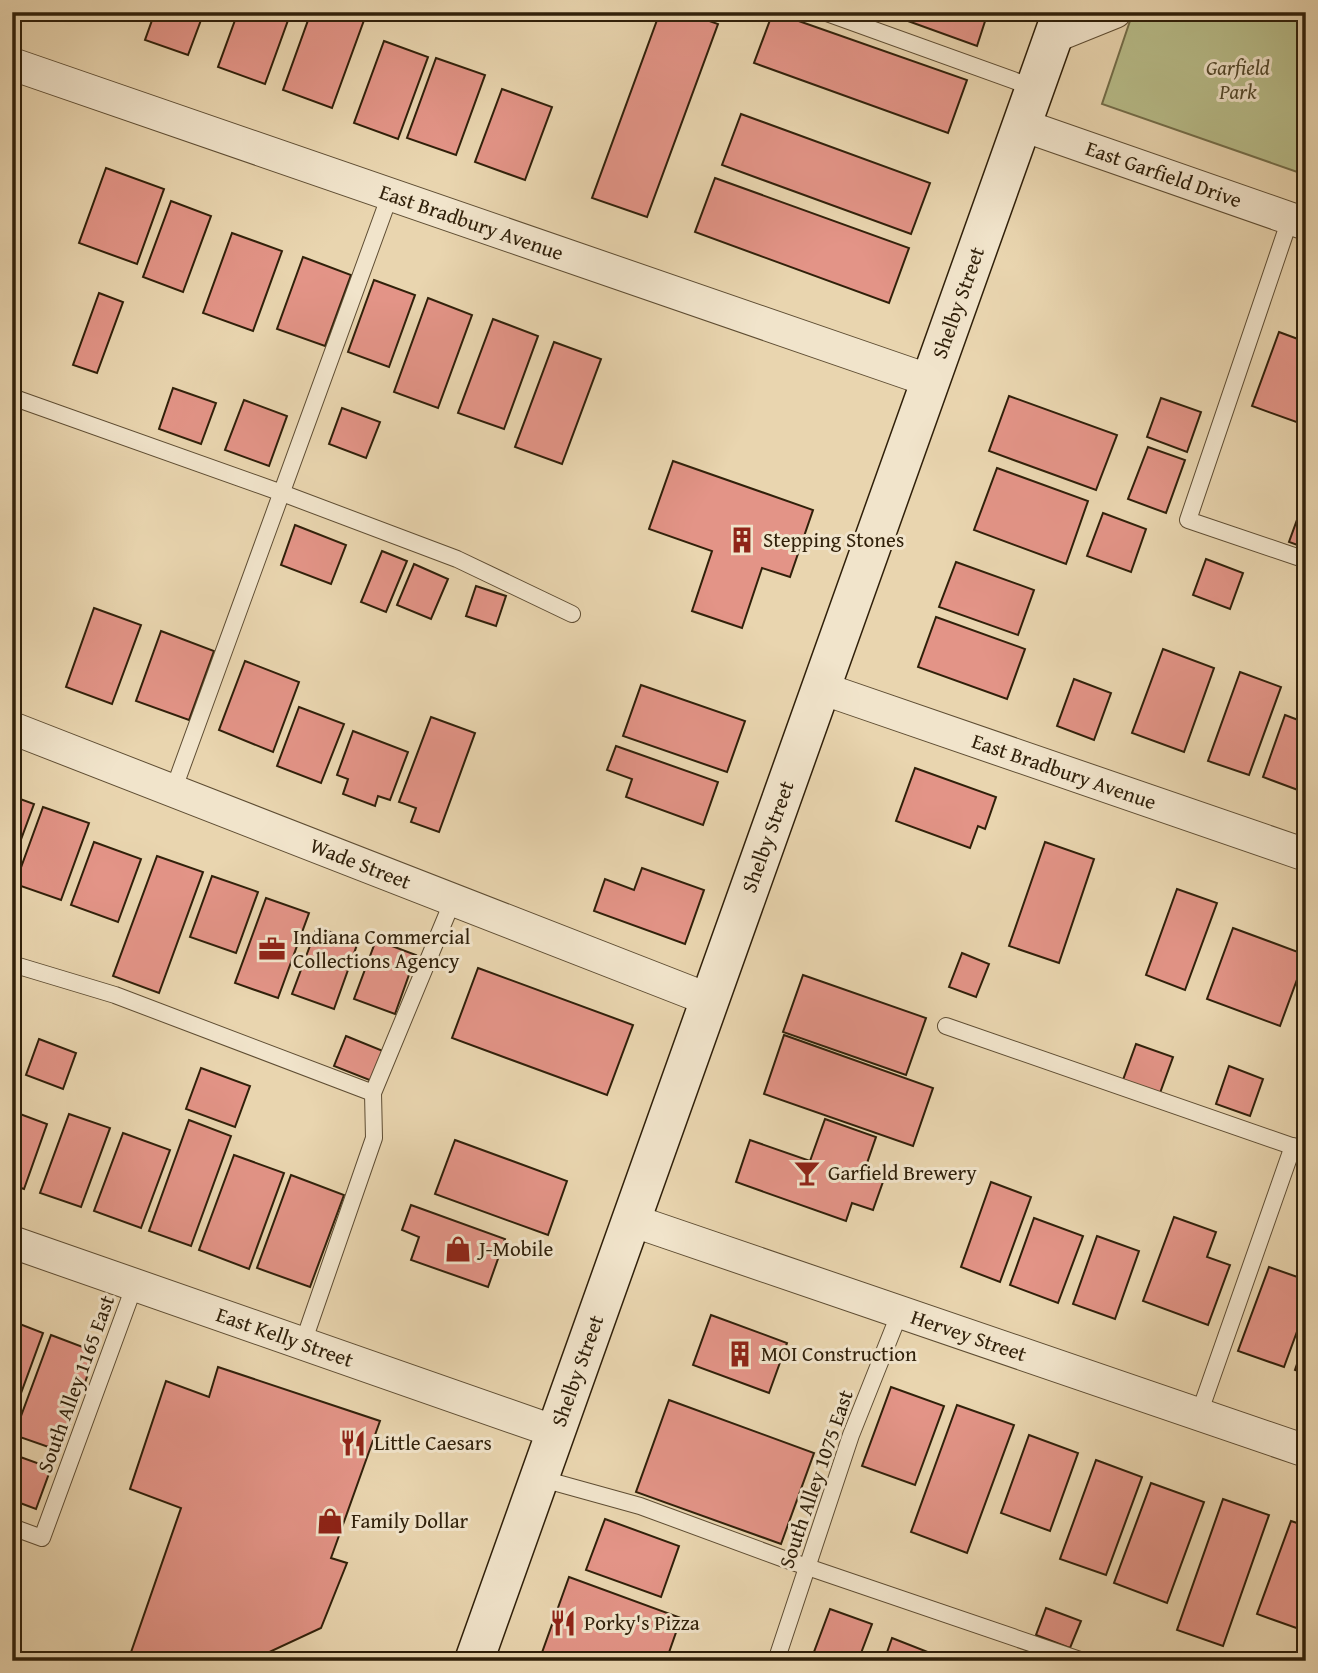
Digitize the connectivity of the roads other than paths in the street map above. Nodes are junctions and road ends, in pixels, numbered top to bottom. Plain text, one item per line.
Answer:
1 (824, 12) edge
2 (1115, 12) edge
3 (1058, 24) edge
4 (12, 64) edge
5 (1035, 88) junction
6 (1022, 125) junction
7 (390, 195) junction
8 (1298, 222) edge
9 (930, 381) junction
10 (12, 397) edge
11 (282, 492) junction
12 (1306, 560) edge
13 (572, 614) dead end
14 (821, 688) junction
15 (12, 728) edge
16 (173, 791) junction
17 (1306, 855) edge
18 (453, 900) junction
19 (12, 964) edge
20 (710, 1000) junction
21 (946, 1026) dead end
22 (373, 1093) junction
23 (1299, 1148) edge
24 (631, 1220) junction
25 (12, 1242) edge
26 (135, 1284) junction
27 (900, 1312) junction
28 (303, 1343) junction
29 (1199, 1414) junction
30 (556, 1432) junction
31 (1306, 1451) edge
32 (539, 1478) junction
33 (12, 1527) edge
34 (809, 1567) junction
35 (474, 1661) edge
36 (776, 1661) edge
37 (1083, 1661) edge

1 - 5 lane
2 - 3 street
3 - 5 main road, Shelby Street
4 - 7 street, East Bradbury Avenue
5 - 6 main road, Shelby Street
6 - 8 street, East Garfield Drive
6 - 9 main road, Shelby Street
7 - 9 street, East Bradbury Avenue
7 - 11 lane
8 - 12 lane
9 - 14 main road, Shelby Street
10 - 11 lane
11 - 13 lane
11 - 16 lane
14 - 17 street, East Bradbury Avenue
14 - 20 main road, Shelby Street
15 - 16 street, Wade Street
16 - 18 street, Wade Street
18 - 20 street, Wade Street
18 - 22 lane
19 - 22 lane
20 - 24 main road, Shelby Street
21 - 23 lane
22 - 28 lane
23 - 29 lane
24 - 27 street, Hervey Street
24 - 30 main road, Shelby Street
25 - 26 street, East Kelly Street
26 - 28 street, East Kelly Street
26 - 33 lane, South Alley 1165 East
27 - 29 street, Hervey Street
27 - 34 lane, South Alley 1075 East
28 - 30 street, East Kelly Street
29 - 31 street, Hervey Street
30 - 32 main road, Shelby Street
32 - 34 lane
32 - 35 main road, Shelby Street
34 - 36 lane, South Alley 1075 East
34 - 37 lane

